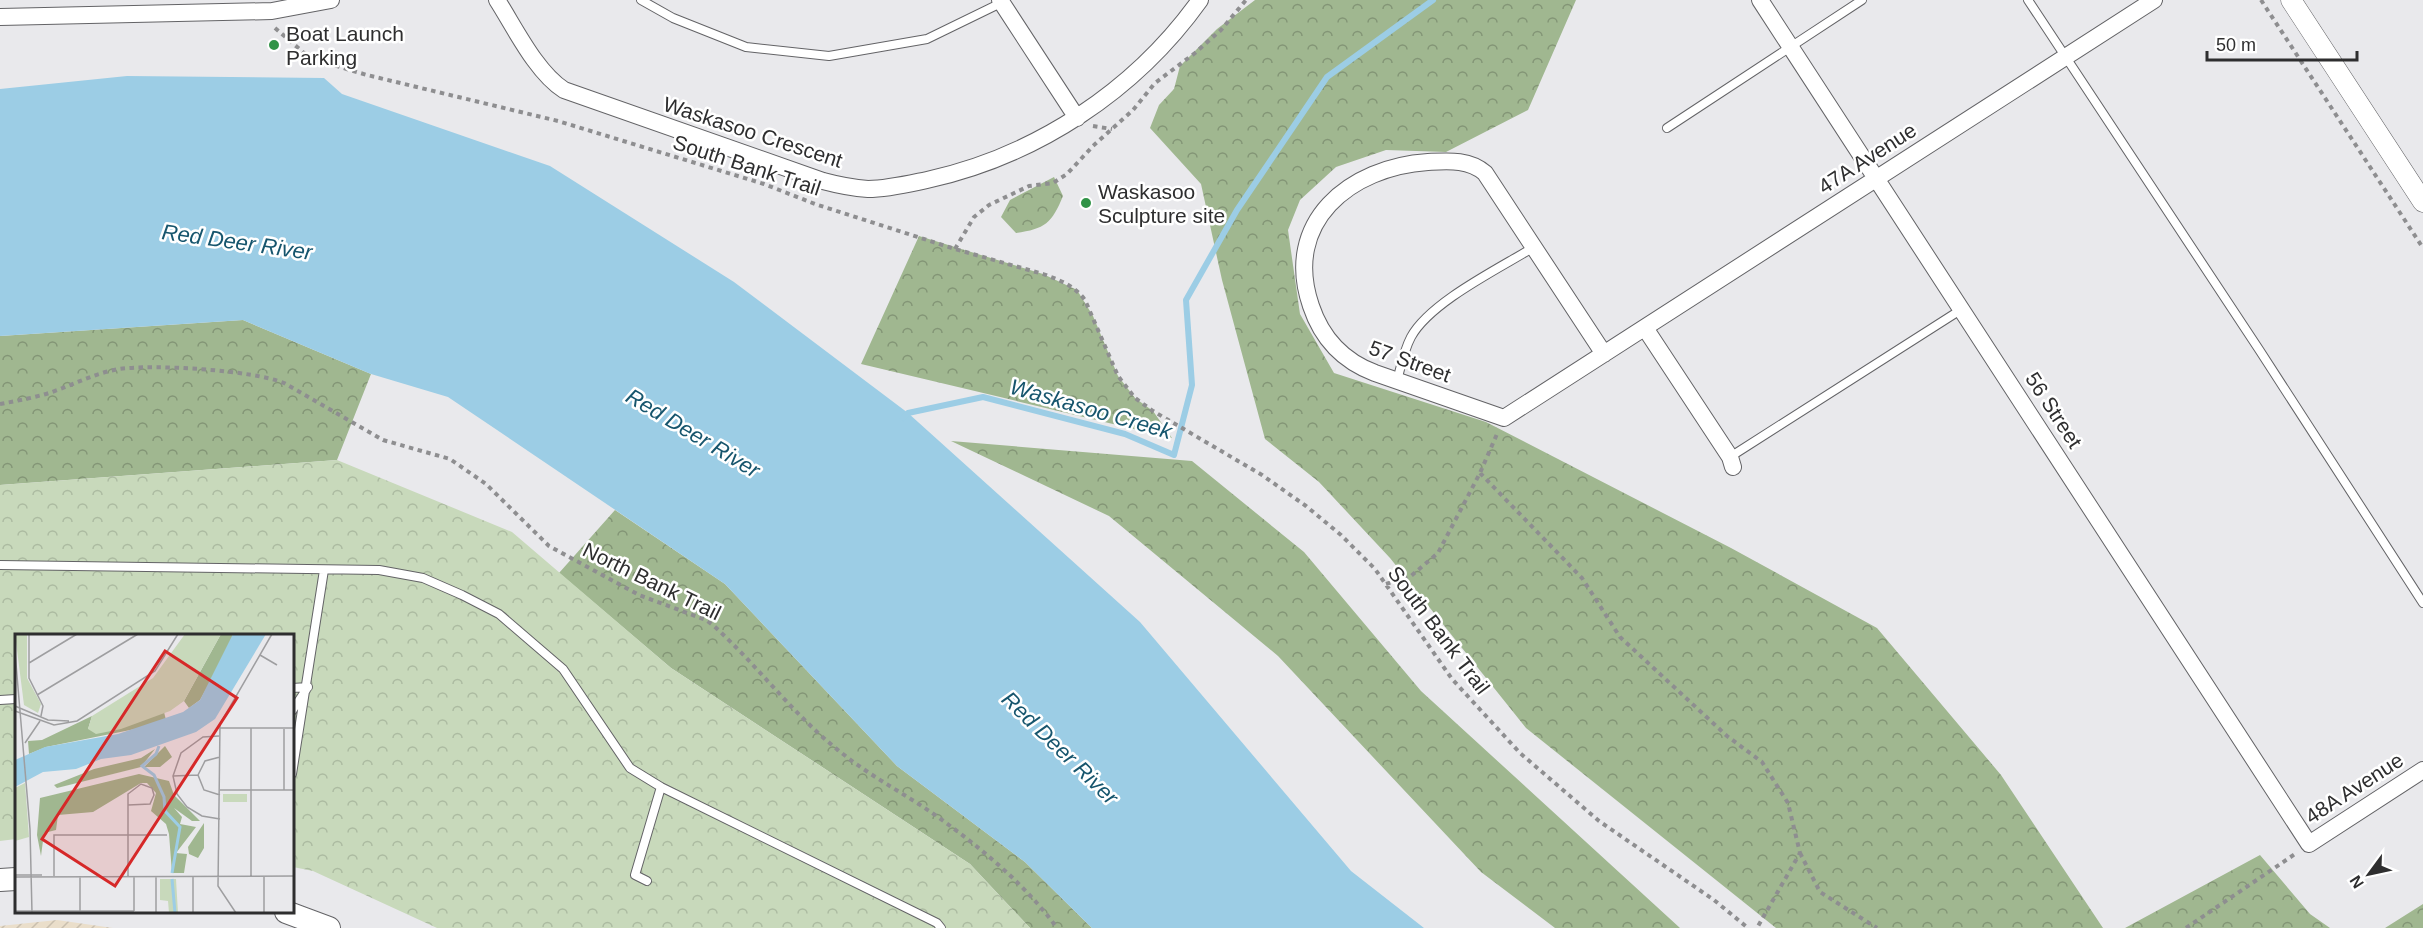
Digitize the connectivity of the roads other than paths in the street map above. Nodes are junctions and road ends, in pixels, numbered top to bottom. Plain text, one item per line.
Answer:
1 (331, 0) edge
2 (497, 0) edge
3 (641, 0) edge
4 (1200, 0) edge
5 (1760, 0) edge
6 (1862, 0) edge
7 (2028, 0) edge
8 (2154, 0) edge
9 (2291, 0) edge
10 (1003, 1) edge
11 (0, 17) edge
12 (1791, 46) junction
13 (2065, 57) junction
14 (1077, 118) junction
15 (1667, 128) dead end
16 (1877, 179) junction
17 (2423, 202) edge
18 (1534, 247) junction
19 (1962, 309) junction
20 (1646, 328) junction
21 (1604, 354) junction
22 (1397, 381) junction
23 (1732, 462) joint
24 (0, 565) edge
25 (324, 570) junction
26 (2423, 603) edge
27 (308, 687) junction
28 (294, 688) edge
29 (15, 699) edge
30 (0, 700) edge
31 (294, 708) edge
32 (294, 763) edge
33 (2423, 770) edge
34 (661, 787) junction
35 (2309, 844) joint
36 (15, 879) edge
37 (0, 880) edge
38 (647, 881) dead end
39 (289, 913) edge
40 (329, 928) edge
41 (941, 928) edge

1 - 11 street
2 - 14 street, Waskasoo Crescent
3 - 10 lane
4 - 14 street, Waskasoo Crescent
5 - 12 street, 56 Street
6 - 12 lane
7 - 13 lane
8 - 13 street, 47A Avenue
9 - 17 street
10 - 14 street
12 - 15 lane
12 - 16 street, 56 Street
13 - 16 street, 47A Avenue
13 - 26 lane
16 - 19 street, 56 Street
16 - 20 street, 47A Avenue
18 - 21 street, 57 Street
18 - 22 lane
18 - 22 street, 57 Street
19 - 23 lane
19 - 35 street, 56 Street
20 - 21 street, 47A Avenue
20 - 23 street
21 - 22 street, 57 Street
24 - 25 lane
25 - 27 lane
25 - 34 lane
27 - 28 lane
27 - 31 lane
27 - 32 lane
29 - 30 lane
33 - 35 street, 48A Avenue
34 - 38 lane
34 - 41 lane
36 - 37 main road
39 - 40 main road

